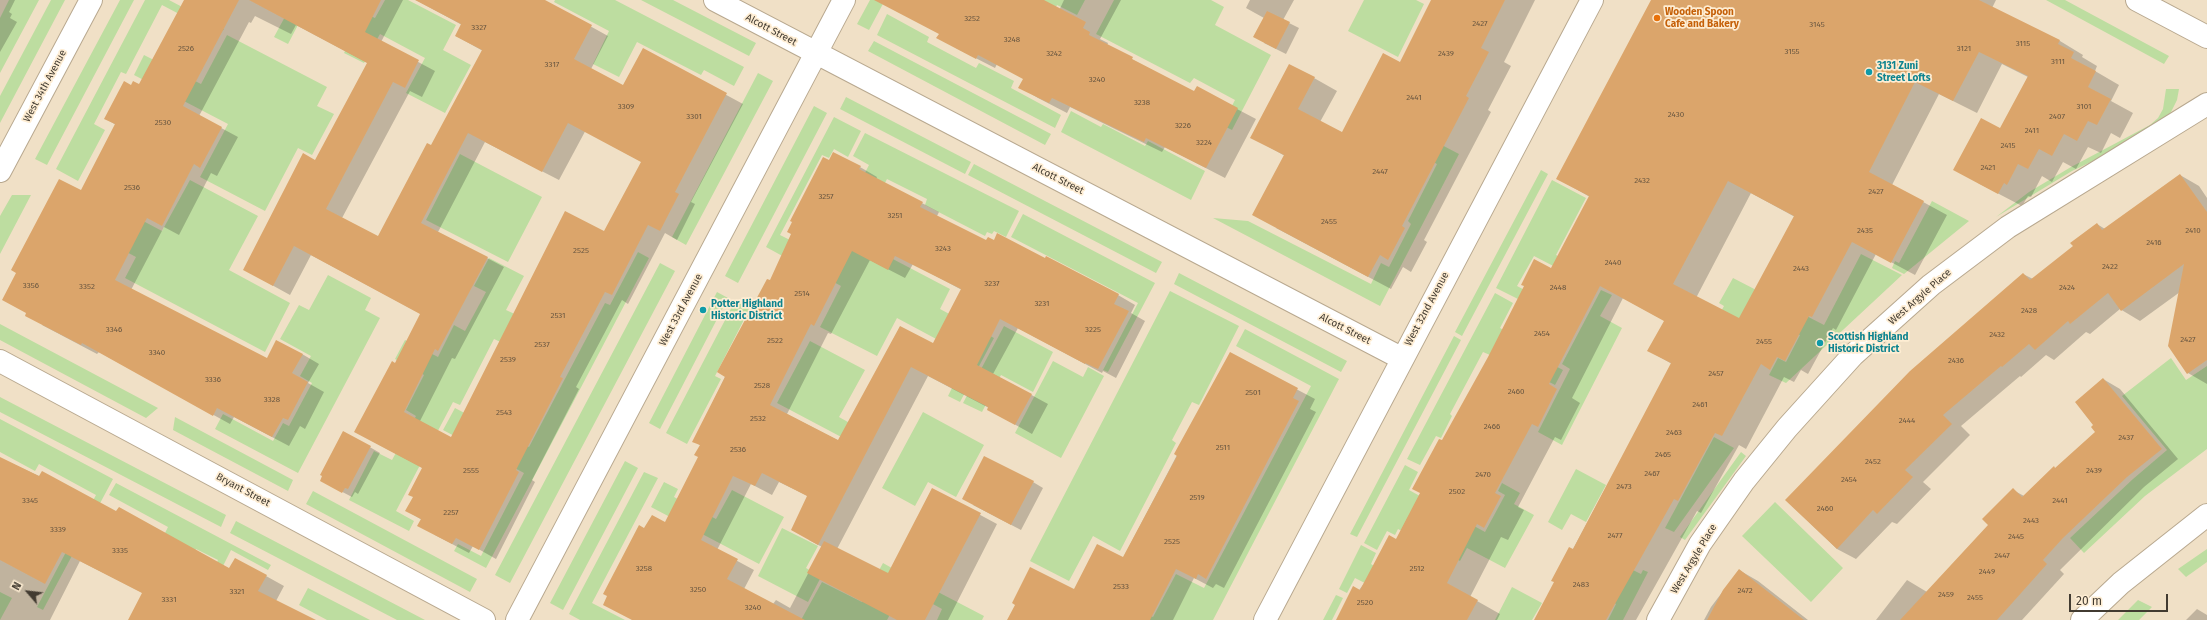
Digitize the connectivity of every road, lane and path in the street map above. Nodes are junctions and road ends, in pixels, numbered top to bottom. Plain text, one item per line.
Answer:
1 (91, 0) edge
2 (715, 0) edge
3 (844, 0) edge
4 (1592, 0) edge
5 (2138, 0) edge
6 (2207, 37) edge
7 (816, 54) junction
8 (2207, 104) edge
9 (0, 172) edge
10 (1402, 358) junction
11 (0, 362) edge
12 (2207, 515) edge
13 (484, 620) edge
14 (517, 620) edge
15 (1265, 620) edge
16 (1658, 620) edge
17 (2082, 620) edge

1 - 9 street, West 34th Avenue
2 - 7 street, Alcott Street
3 - 7 street, West 33rd Avenue
4 - 10 street, West 32nd Avenue
5 - 6 street
7 - 10 street, Alcott Street
7 - 14 street, West 33rd Avenue
8 - 16 street, West Argyle Place
10 - 15 street, West 32nd Avenue
11 - 13 street, Bryant Street
12 - 17 street

